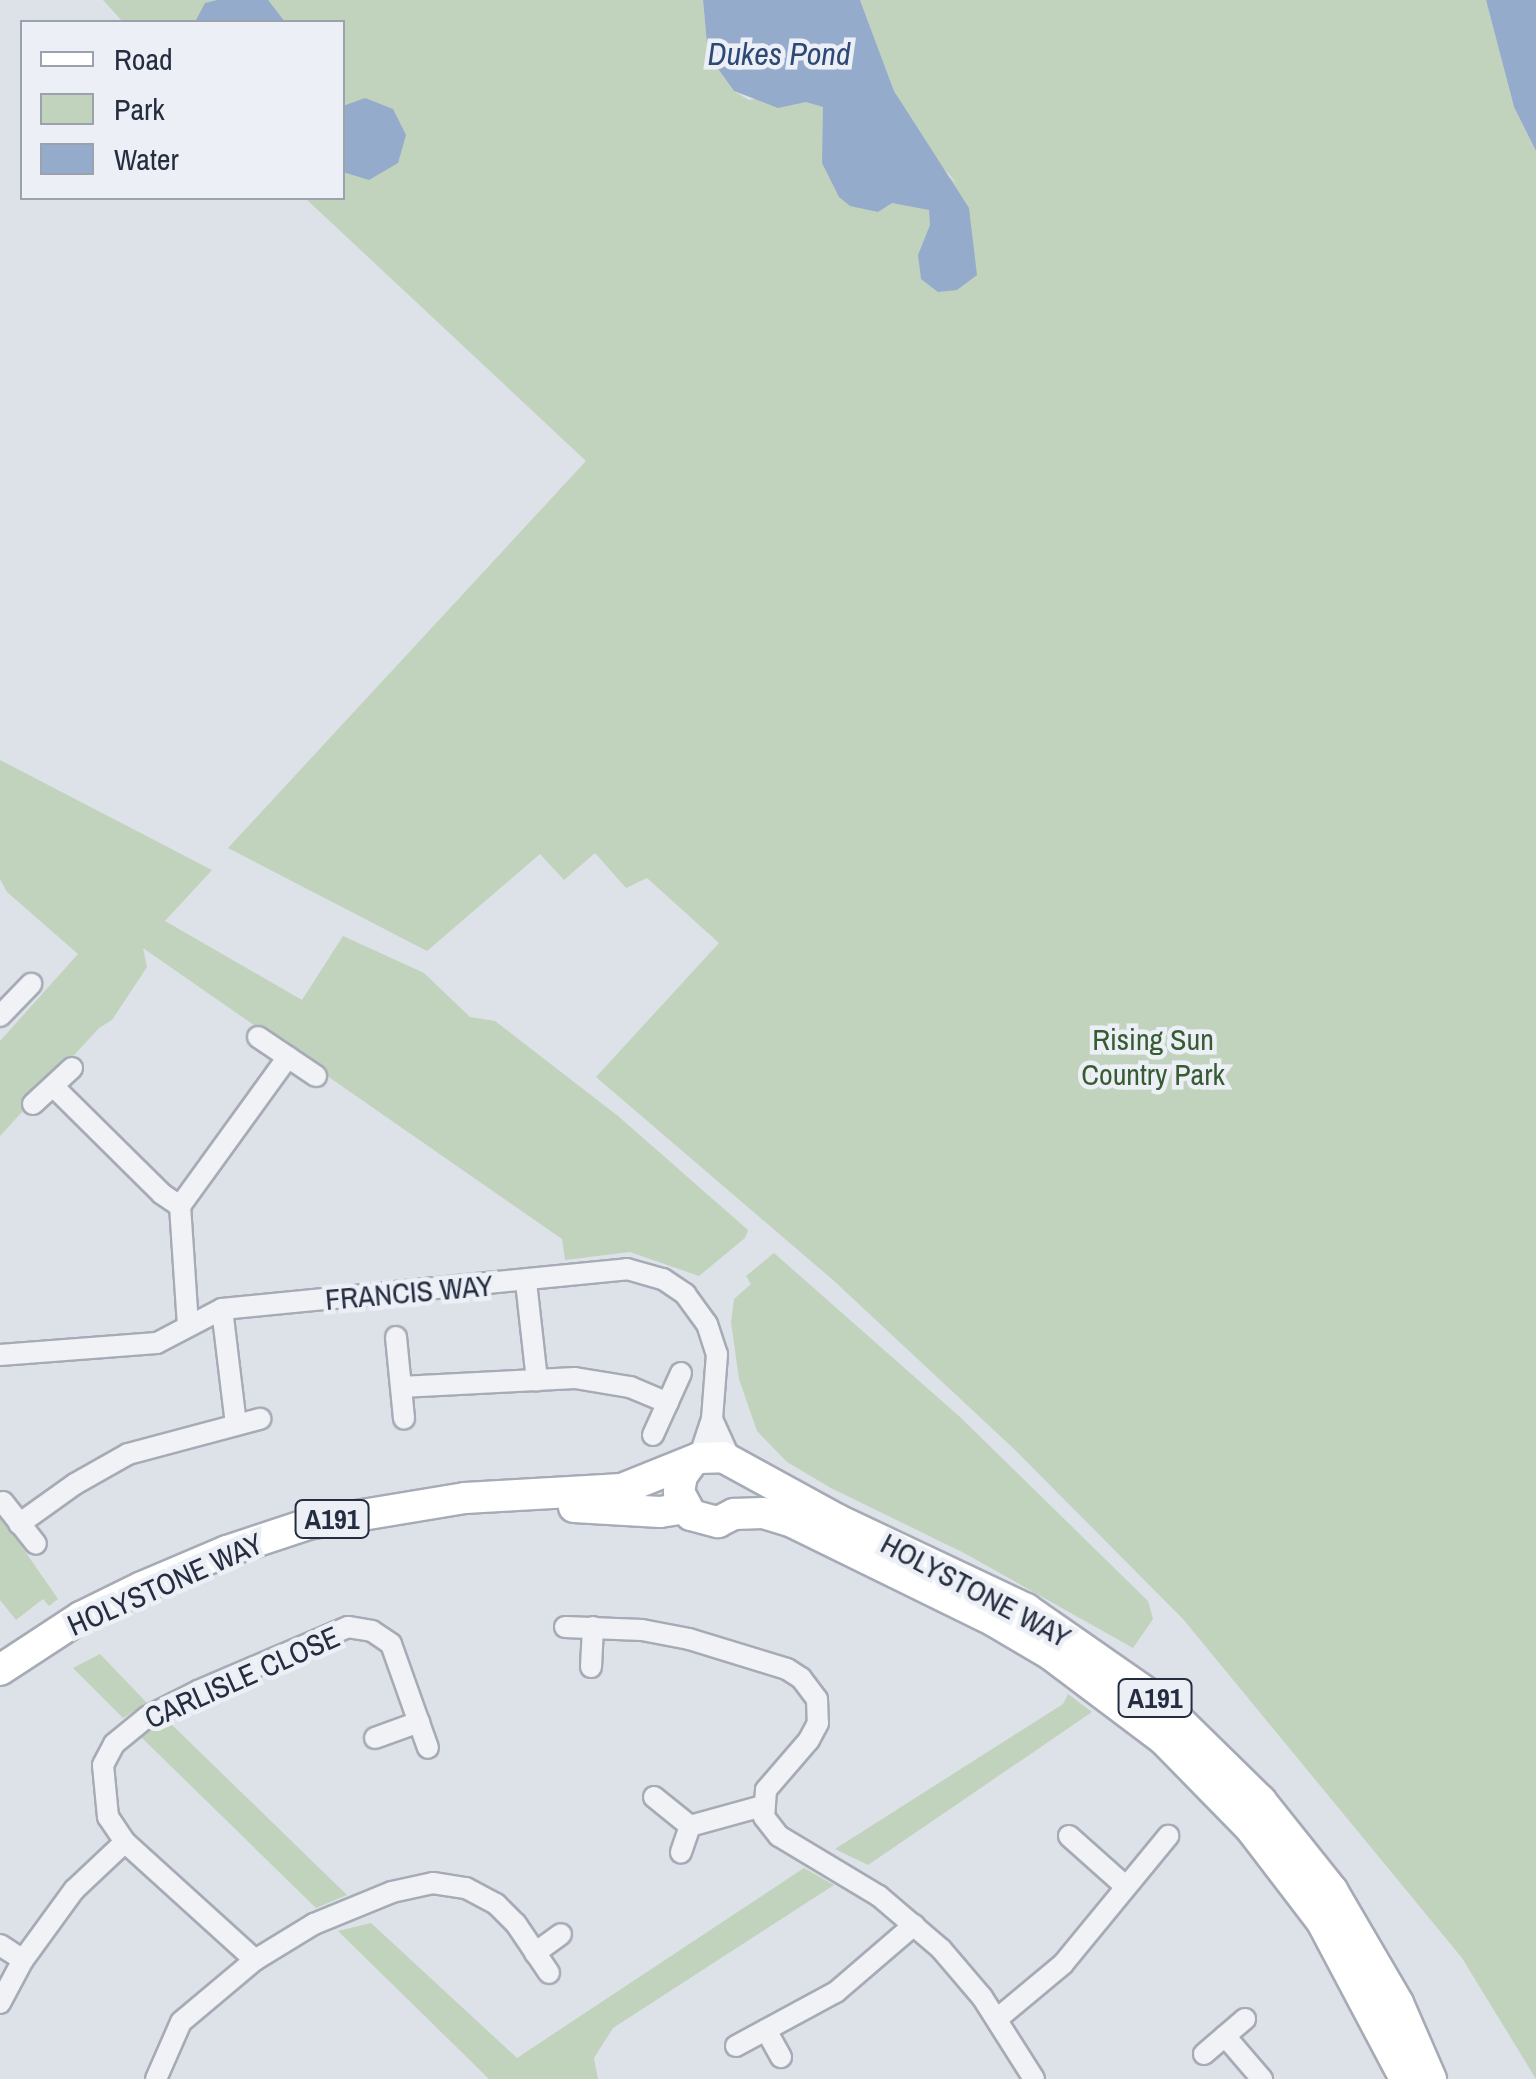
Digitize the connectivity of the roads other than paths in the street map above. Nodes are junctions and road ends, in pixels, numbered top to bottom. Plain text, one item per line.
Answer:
1 (32, 984) dead end
2 (0, 1016) edge
3 (258, 1037) dead end
4 (288, 1057) junction
5 (72, 1068) dead end
6 (316, 1076) dead end
7 (53, 1086) junction
8 (33, 1104) dead end
9 (180, 1206) junction
10 (526, 1282) junction
11 (222, 1309) junction
12 (188, 1326) junction
13 (396, 1337) dead end
14 (0, 1355) edge
15 (681, 1373) dead end
16 (538, 1380) junction
17 (401, 1386) junction
18 (668, 1403) junction
19 (404, 1418) dead end
20 (260, 1419) dead end
21 (712, 1419) junction
22 (236, 1424) junction
23 (653, 1435) dead end
24 (696, 1460) junction
25 (735, 1465) junction
26 (2, 1502) edge
27 (685, 1508) junction
28 (734, 1514) junction
29 (20, 1524) junction
30 (36, 1544) dead end
31 (564, 1627) dead end
32 (593, 1627) junction
33 (591, 1667) dead end
34 (0, 1670) edge
35 (0, 1684) edge
36 (419, 1722) junction
37 (374, 1738) dead end
38 (428, 1748) dead end
39 (654, 1797) dead end
40 (762, 1806) junction
41 (690, 1826) junction
42 (1069, 1836) dead end
43 (1168, 1836) dead end
44 (125, 1842) junction
45 (681, 1852) dead end
46 (1124, 1885) junction
47 (914, 1924) junction
48 (561, 1934) dead end
49 (0, 1945) edge
50 (535, 1952) junction
51 (23, 1960) junction
52 (254, 1960) junction
53 (549, 1973) dead end
54 (0, 2003) edge
55 (997, 2019) junction
56 (1245, 2019) dead end
57 (766, 2030) junction
58 (1225, 2036) junction
59 (736, 2046) dead end
60 (1204, 2054) dead end
61 (782, 2058) dead end
62 (156, 2079) edge
63 (1034, 2079) edge
64 (1262, 2079) edge
65 (1405, 2079) edge
66 (1431, 2079) edge

1 - 2 street
3 - 4 street
4 - 6 street
4 - 9 street
5 - 7 street
7 - 8 street
7 - 9 street
9 - 12 street
10 - 11 street, FRANCIS WAY
10 - 16 street
10 - 21 street, FRANCIS WAY
11 - 12 street, FRANCIS WAY
11 - 22 street
12 - 14 street, FRANCIS WAY
13 - 17 street
15 - 18 street
16 - 17 street
16 - 18 street
17 - 19 street
18 - 23 street
20 - 22 street
21 - 24 street, FRANCIS WAY
21 - 25 street, FRANCIS WAY
22 - 29 street
24 - 25 main road, HOLYSTONE WAY / A191
24 - 27 main road
24 - 34 main road, HOLYSTONE WAY / A191
25 - 28 main road
25 - 66 main road, HOLYSTONE WAY / A191
26 - 29 street
27 - 28 main road, HOLYSTONE WAY / A191
27 - 35 main road, HOLYSTONE WAY / A191
28 - 65 main road, HOLYSTONE WAY / A191
29 - 30 street
31 - 32 street
32 - 33 street
32 - 40 street
36 - 37 street
36 - 38 street, CARLISLE CLOSE
36 - 44 street, CARLISLE CLOSE
39 - 41 street
40 - 41 street
40 - 47 street
41 - 45 street
42 - 46 street
43 - 46 street
44 - 51 street
44 - 52 street, CARLISLE CLOSE
46 - 55 street
47 - 55 street
47 - 57 street
48 - 50 street
49 - 51 street
50 - 52 street
50 - 53 street
51 - 54 street
52 - 62 street
55 - 63 street
56 - 58 street
57 - 59 street
57 - 61 street
58 - 60 street
58 - 64 street

